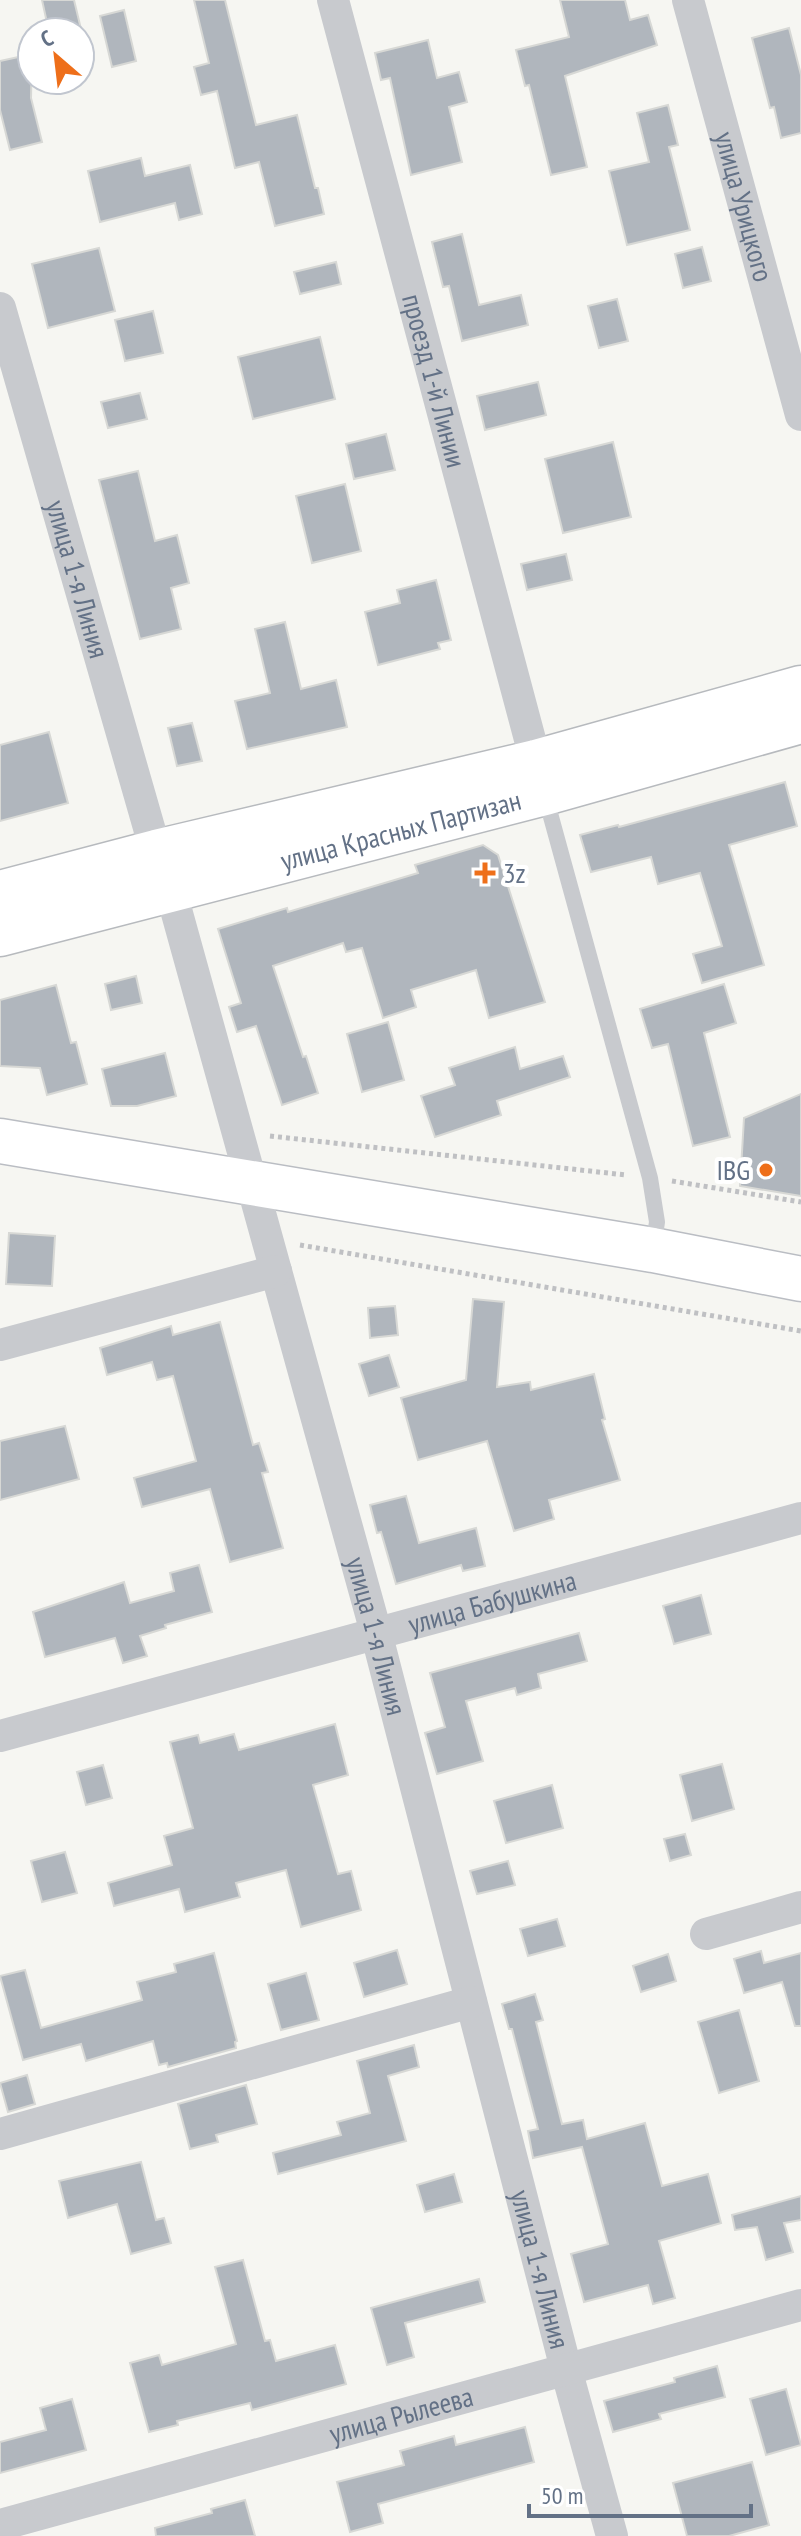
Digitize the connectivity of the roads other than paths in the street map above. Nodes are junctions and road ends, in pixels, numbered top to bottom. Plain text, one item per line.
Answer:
1 (333, 0) edge
2 (688, 0) edge
3 (0, 308) edge
4 (801, 415) edge
5 (801, 688) edge
6 (801, 721) edge
7 (540, 777) junction
8 (163, 870) junction
9 (0, 893) edge
10 (0, 934) edge
11 (0, 1141) edge
12 (251, 1182) junction
13 (653, 1250) junction
14 (276, 1271) junction
15 (801, 1279) edge
16 (0, 1345) edge
17 (801, 1518) edge
18 (377, 1636) junction
19 (0, 1736) edge
20 (801, 1907) edge
21 (706, 1934) dead end
22 (471, 2002) junction
23 (0, 2134) edge
24 (801, 2305) edge
25 (566, 2369) junction
26 (0, 2525) edge
27 (612, 2536) edge

1 - 7 street, проезд 1-й Линии
2 - 4 street, улица Урицкого
3 - 8 street, улица 1-я Линия
5 - 7 main road, улица Красных Партизан
6 - 7 main road, улица Красных Партизан
7 - 8 main road, улица Красных Партизан
7 - 13 lane
8 - 9 main road, улица Красных Партизан
8 - 10 main road, улица Красных Партизан
8 - 12 street, улица 1-я Линия
11 - 12 main road
12 - 13 main road
12 - 14 street, улица 1-я Линия
13 - 15 main road
14 - 16 street
14 - 18 street, улица 1-я Линия
17 - 18 street, улица Бабушкина
18 - 19 street, улица Бабушкина
18 - 22 street, улица 1-я Линия
20 - 21 street
22 - 23 street
22 - 25 street, улица 1-я Линия
24 - 25 street, улица Рылеева
25 - 26 street, улица Рылеева
25 - 27 street, улица 1-я Линия

